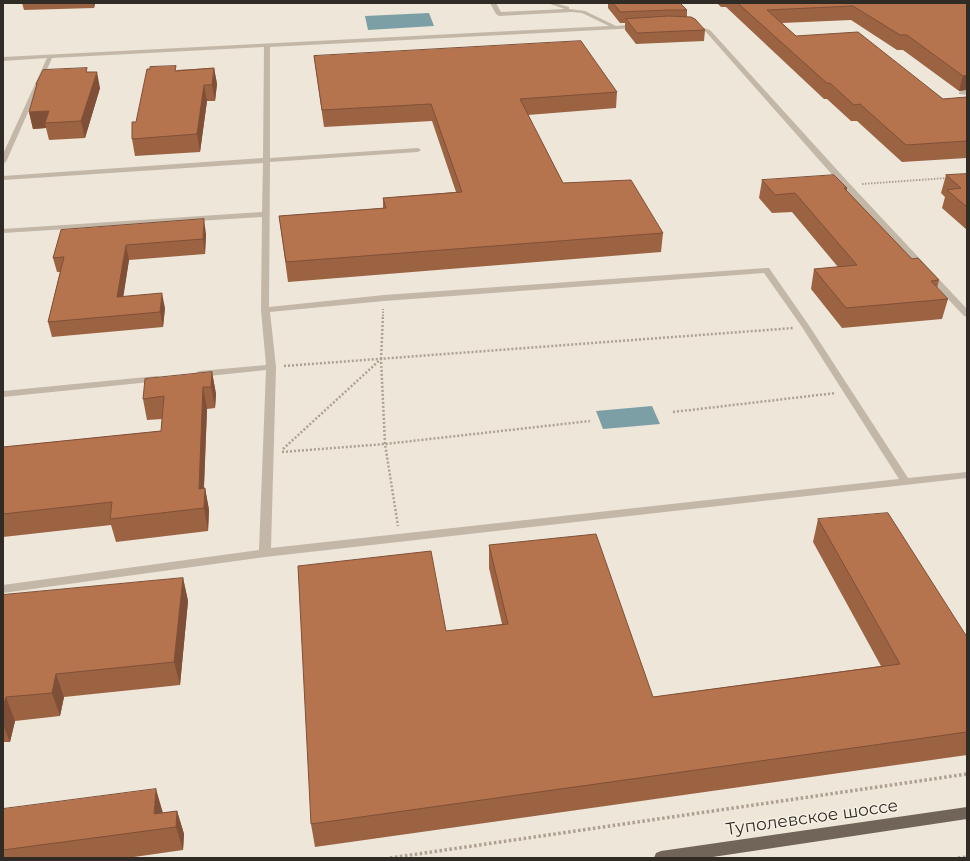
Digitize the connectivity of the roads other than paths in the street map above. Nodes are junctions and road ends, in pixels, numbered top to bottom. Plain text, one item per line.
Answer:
1 (493, 3) edge
2 (550, 3) edge
3 (572, 10) junction
4 (686, 24) edge
5 (646, 25) edge
6 (615, 27) junction
7 (267, 46) junction
8 (50, 57) junction
9 (3, 59) edge
10 (418, 150) dead end
11 (265, 161) junction
12 (3, 162) edge
13 (3, 178) edge
14 (266, 214) junction
15 (3, 230) edge
16 (265, 310) junction
17 (967, 314) edge
18 (271, 367) junction
19 (192, 375) edge
20 (168, 378) edge
21 (3, 394) edge
22 (967, 474) edge
23 (905, 481) junction
24 (265, 553) junction
25 (3, 589) edge
26 (967, 813) edge
27 (661, 858) edge

1 - 3 street
2 - 3 street
3 - 6 street
4 - 17 street
5 - 6 street
6 - 7 street
7 - 8 street
7 - 11 street
8 - 9 street
8 - 12 street
10 - 11 street
11 - 13 street
11 - 14 street
14 - 15 street
14 - 16 street
16 - 18 street
16 - 23 street
18 - 19 street
18 - 24 street
20 - 21 street
22 - 23 street
23 - 24 street
24 - 25 street
26 - 27 main road, Туполевское шоссе

